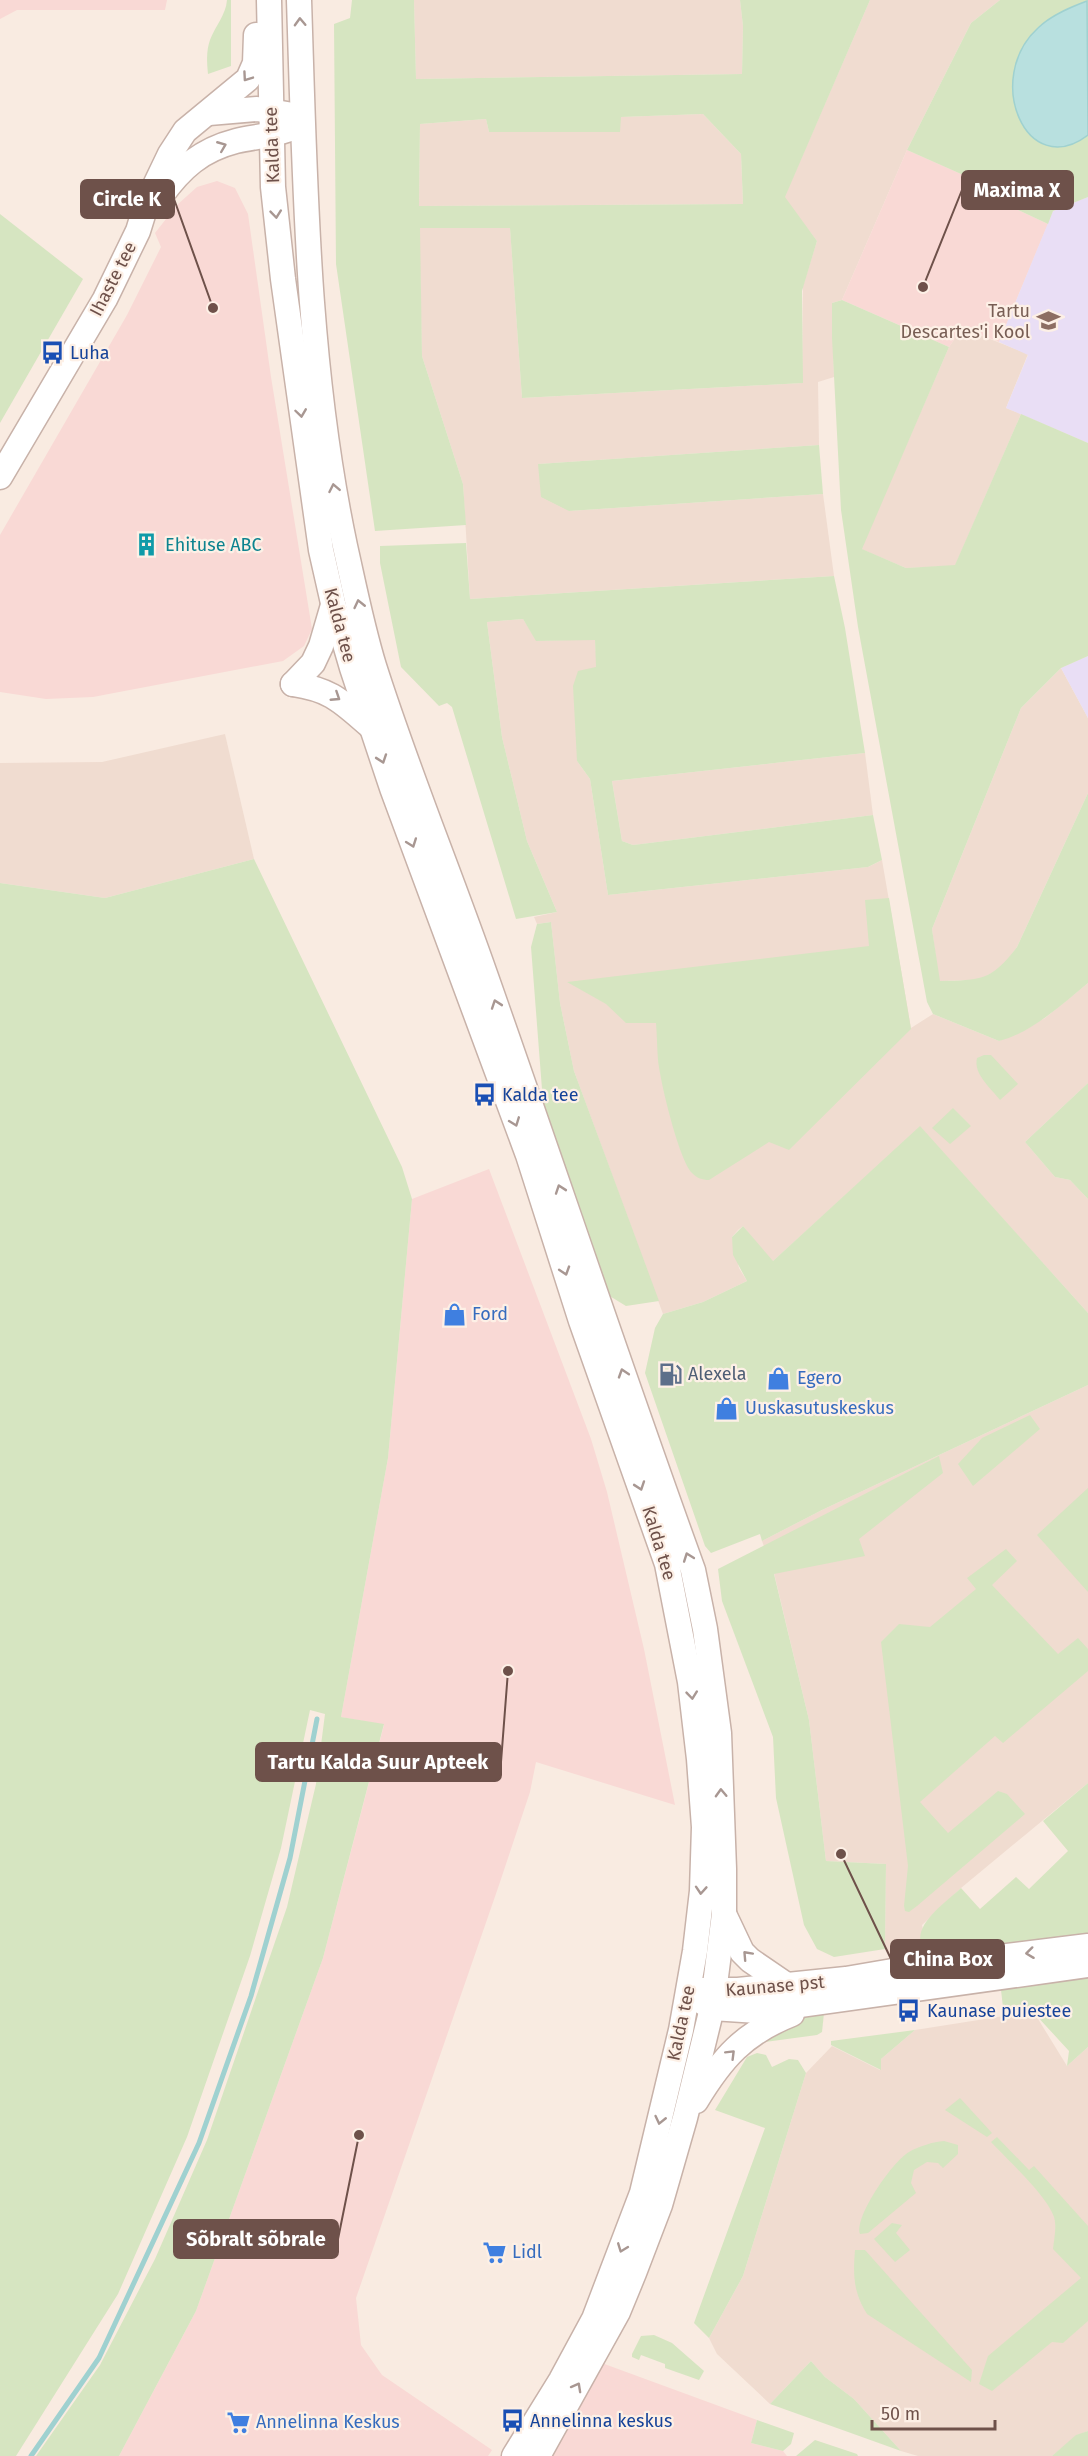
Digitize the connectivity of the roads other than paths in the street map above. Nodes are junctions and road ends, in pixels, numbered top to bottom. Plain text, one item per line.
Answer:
1 (256, 0) edge
2 (269, 0) edge
3 (299, 0) edge
4 (271, 111) junction
5 (209, 113) junction
6 (303, 120) junction
7 (272, 135) junction
8 (143, 216) junction
9 (0, 477) edge
10 (333, 603) junction
11 (371, 726) junction
12 (724, 1914) junction
13 (1088, 1946) edge
14 (1088, 1965) edge
15 (910, 1968) junction
16 (785, 1984) junction
17 (928, 1988) junction
18 (688, 1990) junction
19 (713, 1999) junction
20 (845, 2000) junction
21 (815, 2004) junction
22 (685, 2118) junction
23 (514, 2456) edge
24 (538, 2456) edge

1 -> 5 street
2 - 4 street, Kalda tee
6 -> 3 street, Kalda tee
4 - 5 street
4 - 6 street
4 - 7 street, Kalda tee
5 - 8 street
6 - 7 street, Ihaste tee
12 -> 6 street, Kalda tee
8 -> 7 street, Ihaste tee
7 -> 10 street, Kalda tee
8 - 9 street, Ihaste tee
10 - 11 street, Kalda tee
10 -> 11 street
11 -> 18 street, Kalda tee
16 -> 12 street
12 - 19 street, Kalda tee
13 -> 15 street, Kaunase pst
14 - 17 street, Kaunase pst
15 - 16 street, Kaunase pst
15 - 17 street
15 - 20 street
16 - 19 street, Kaunase pst
17 - 20 street, Kaunase pst
18 - 19 street, Kaunase pst
18 -> 23 street, Kalda tee
19 - 21 street, Kaunase pst
19 - 22 street, Kalda tee
20 - 21 street, Kaunase pst
22 -> 21 street
24 -> 22 street, Kalda tee

